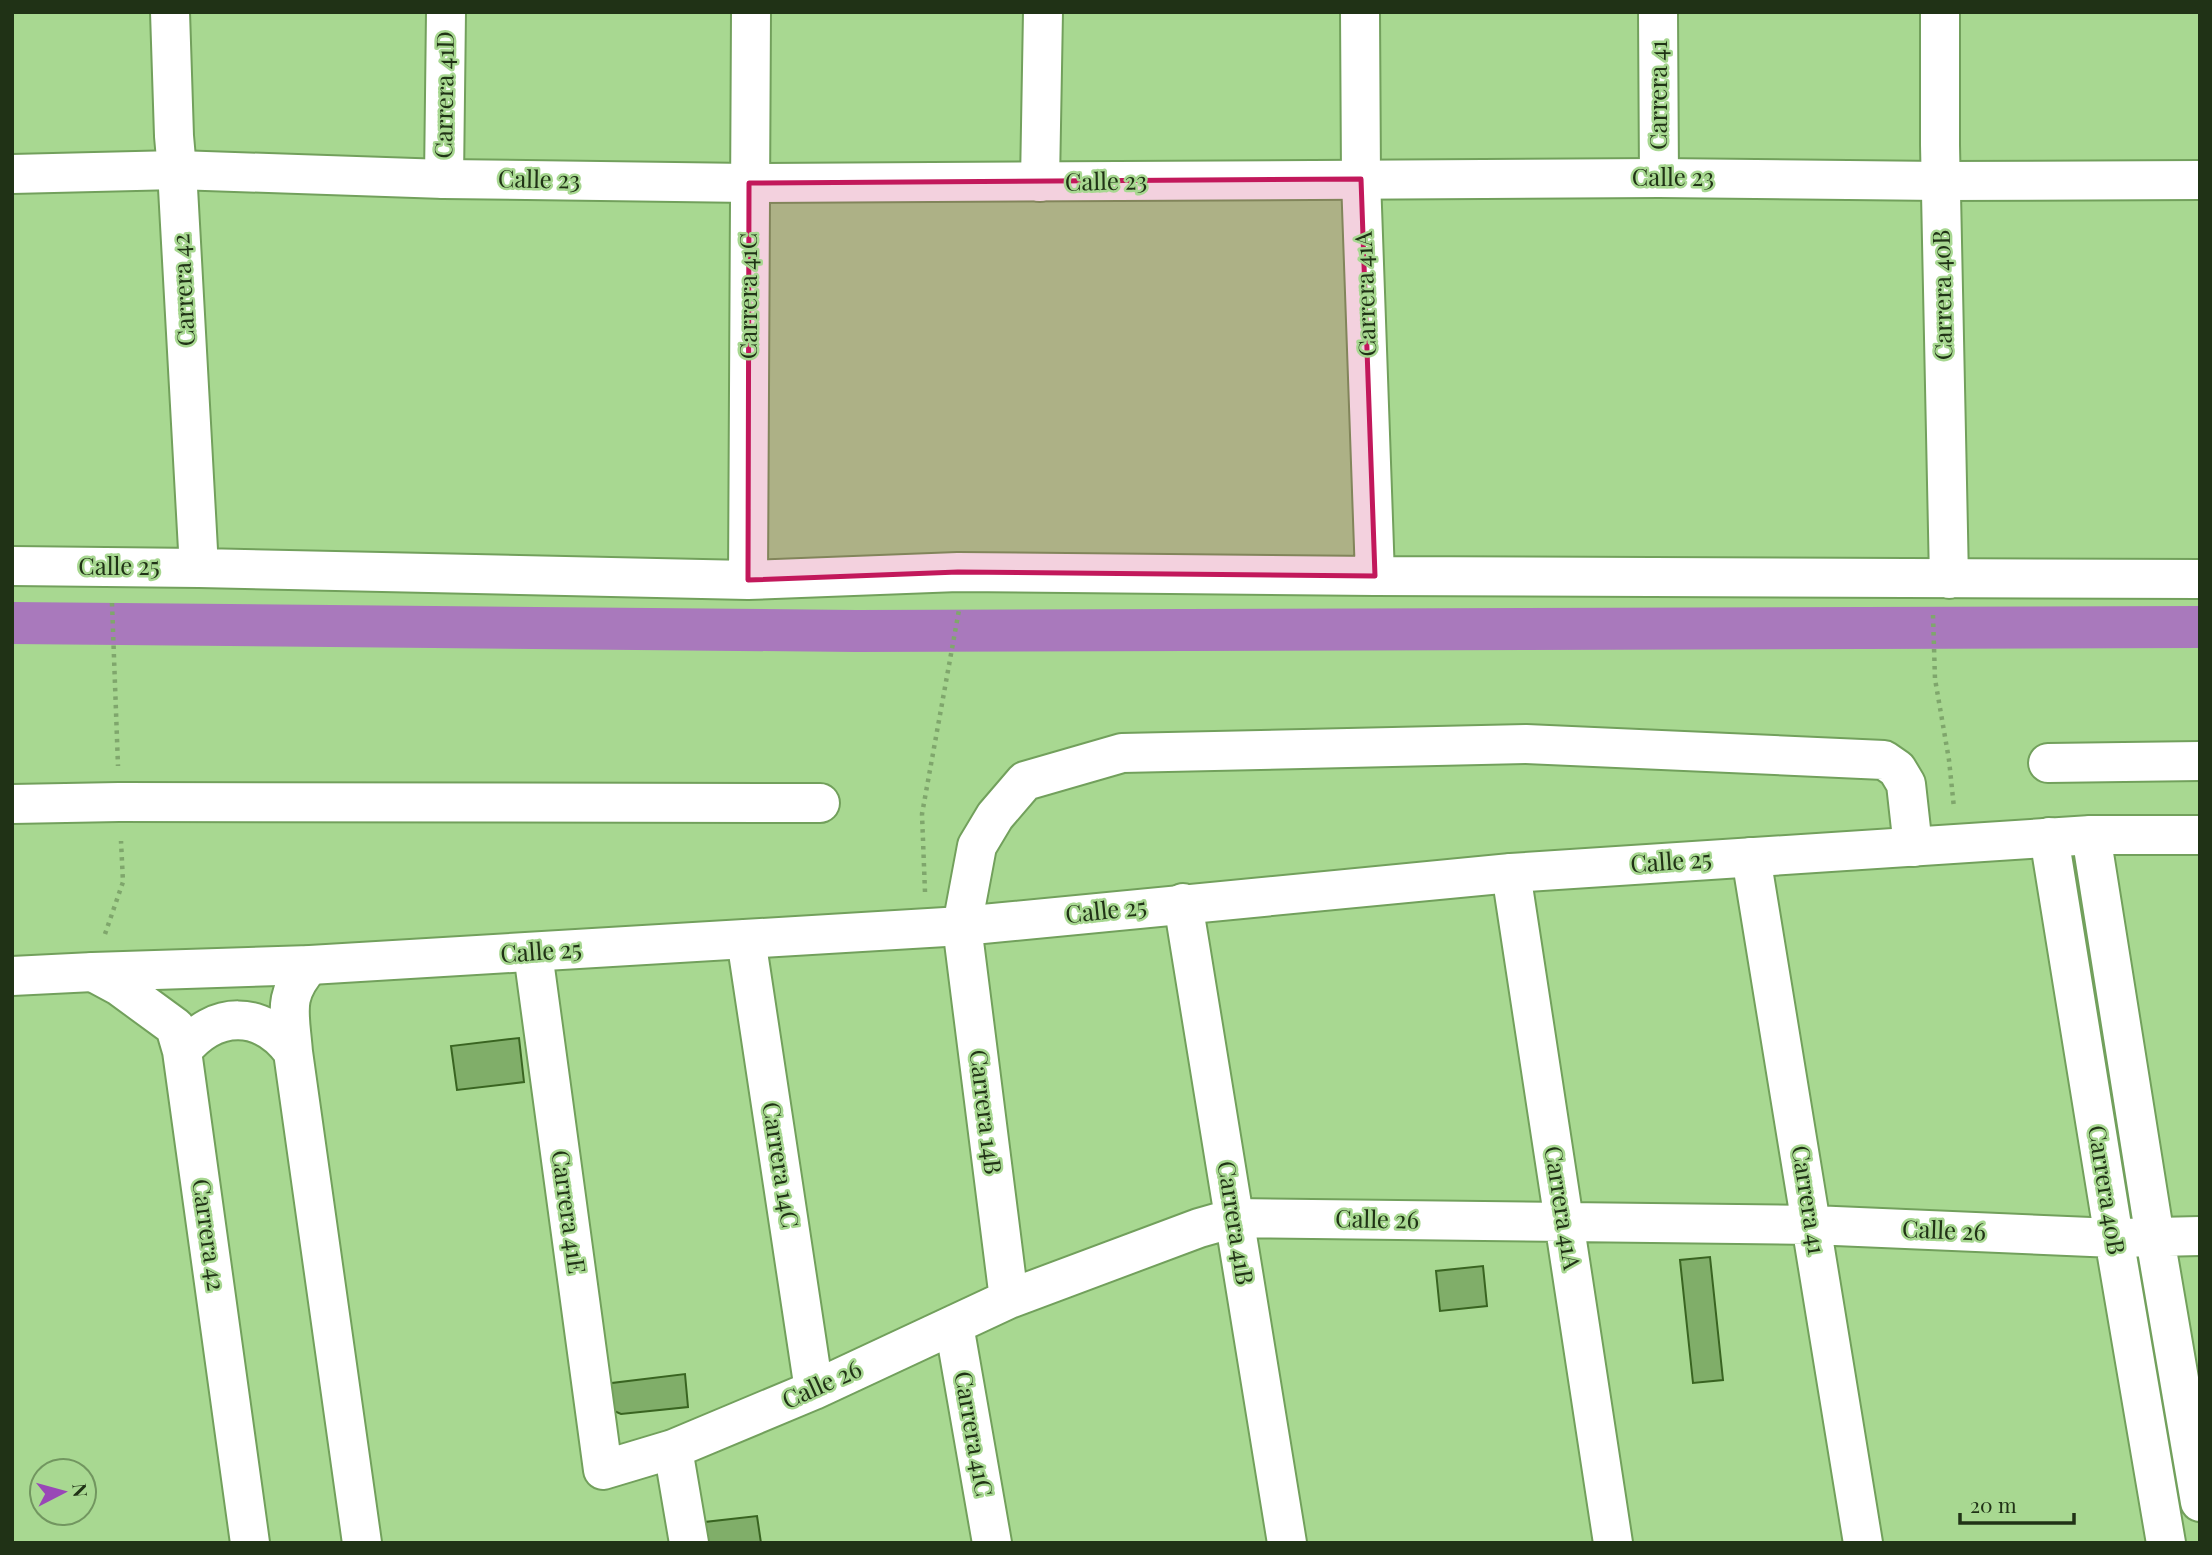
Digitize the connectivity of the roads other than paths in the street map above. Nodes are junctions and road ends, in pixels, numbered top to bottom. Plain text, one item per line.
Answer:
1 (170, 12) edge
2 (446, 12) edge
3 (751, 12) edge
4 (1043, 12) edge
5 (1360, 12) edge
6 (1658, 12) edge
7 (1940, 12) edge
8 (177, 170) junction
9 (12, 174) edge
10 (1659, 178) junction
11 (444, 179) junction
12 (1361, 179) junction
13 (2200, 180) edge
14 (1941, 181) junction
15 (1040, 182) junction
16 (748, 183) junction
17 (12, 566) edge
18 (199, 568) junction
19 (1375, 576) junction
20 (2200, 579) edge
21 (748, 580) junction
22 (1941, 591) junction
23 (2200, 761) edge
24 (2048, 763) dead end
25 (820, 803) dead end
26 (12, 804) edge
27 (2091, 835) junction
28 (2200, 835) edge
29 (2049, 837) junction
30 (1913, 847) junction
31 (1751, 857) junction
32 (1511, 873) junction
33 (1183, 903) junction
34 (944, 927) junction
35 (746, 939) junction
36 (533, 953) junction
37 (310, 965) junction
38 (93, 972) junction
39 (12, 976) edge
40 (182, 1051) junction
41 (293, 1052) junction
42 (1234, 1218) junction
43 (1564, 1223) junction
44 (1812, 1225) junction
45 (2200, 1236) edge
46 (2155, 1237) junction
47 (2114, 1238) junction
48 (1009, 1299) junction
49 (954, 1325) junction
50 (814, 1390) junction
51 (673, 1449) junction
52 (603, 1470) joint
53 (2200, 1502) edge
54 (250, 1543) edge
55 (362, 1543) edge
56 (689, 1543) edge
57 (992, 1543) edge
58 (1287, 1543) edge
59 (1613, 1543) edge
60 (1863, 1543) edge
61 (2166, 1543) edge

1 - 8 street, Carrera 42
2 - 11 street, Carrera 41D
3 - 16 street, Carrera 41C
4 - 15 street
5 - 12 street, Carrera 41A
6 - 10 street, Carrera 41
7 - 14 street, Carrera 40B
8 - 9 street, Calle 23
8 - 11 street, Calle 23
8 - 18 street, Carrera 42
10 - 12 street, Calle 23
10 - 14 street, Calle 23
11 - 16 street, Calle 23
12 - 15 street, Calle 23
12 - 19 street, Carrera 41A
13 - 14 street, Calle 23
14 - 22 street, Carrera 40B
15 - 16 street, Calle 23
16 - 21 street, Carrera 41C
17 - 18 street, Calle 25
18 - 21 street, Calle 25
19 - 21 street, Calle 25
19 - 22 street, Calle 25
20 - 22 street, Calle 25
23 - 24 street
25 - 26 street
27 - 28 street, Calle 25
27 - 29 street, Calle 25
27 - 46 street, Carrera 40B
29 - 30 street, Calle 25
29 - 47 street, Carrera 40B
30 - 31 street, Calle 25
30 - 34 street, Carrera 14B
31 - 32 street, Calle 25
31 - 44 street, Carrera 41
32 - 33 street, Calle 25
32 - 43 street, Carrera 41A
33 - 34 street, Calle 25
33 - 42 street, Carrera 41B
34 - 35 street, Calle 25
34 - 48 street, Carrera 14B
35 - 36 street, Calle 25
35 - 50 street, Carrera 14C
36 - 37 street, Calle 25
36 - 52 street, Carrera 41E
37 - 38 street, Calle 25
37 - 41 street
38 - 39 street, Calle 25
38 - 40 street, Carrera 42
40 - 41 street
40 - 54 street, Carrera 42
41 - 55 street
42 - 43 street, Calle 26
42 - 48 street, Calle 26
42 - 58 street, Carrera 41B
43 - 44 street, Calle 26
43 - 59 street, Carrera 41A
44 - 47 street, Calle 26
44 - 60 street, Carrera 41
45 - 46 street, Calle 26
46 - 47 street, Calle 26
46 - 53 street, Carrera 40B
47 - 61 street, Carrera 40B
48 - 49 street, Calle 26
49 - 50 street, Calle 26
49 - 57 street, Carrera 41C
50 - 51 street, Calle 26
51 - 52 street, Calle 26
51 - 56 street

